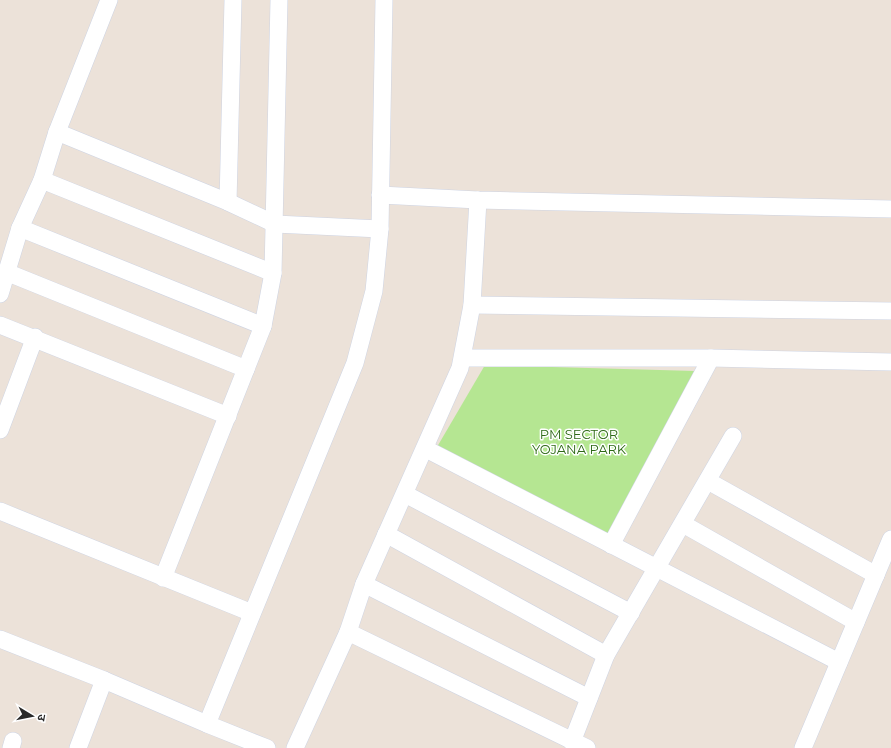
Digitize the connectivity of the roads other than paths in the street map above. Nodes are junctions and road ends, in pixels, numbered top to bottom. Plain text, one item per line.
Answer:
1 (110, 0) edge
2 (233, 0) edge
3 (279, 0) edge
4 (384, 0) edge
5 (57, 132) junction
6 (42, 180) junction
7 (380, 195) junction
8 (478, 200) junction
9 (228, 202) junction
10 (891, 209) edge
11 (275, 224) junction
12 (20, 228) junction
13 (380, 229) junction
14 (6, 272) junction
15 (274, 273) junction
16 (0, 294) edge
17 (472, 305) junction
18 (891, 311) edge
19 (0, 324) edge
20 (263, 326) junction
21 (35, 337) junction
22 (463, 358) junction
23 (711, 358) junction
24 (891, 362) edge
25 (246, 369) junction
26 (228, 416) junction
27 (0, 430) edge
28 (733, 436) dead end
29 (426, 449) junction
30 (708, 481) junction
31 (405, 494) junction
32 (0, 511) edge
33 (683, 524) junction
34 (386, 534) junction
35 (891, 539) edge
36 (611, 545) junction
37 (656, 568) junction
38 (876, 575) junction
39 (163, 578) junction
40 (364, 584) junction
41 (252, 613) junction
42 (631, 613) junction
43 (856, 622) junction
44 (348, 632) junction
45 (0, 639) edge
46 (606, 655) junction
47 (840, 662) junction
48 (104, 680) junction
49 (589, 698) junction
50 (207, 724) junction
51 (580, 745) edge
52 (78, 748) edge
53 (267, 748) edge
54 (295, 748) edge
55 (803, 748) edge

1 - 5 street
2 - 9 street
3 - 11 street
4 - 7 street
5 - 6 street
5 - 9 street
6 - 12 street
6 - 15 street
7 - 8 street
7 - 13 street
8 - 10 street
8 - 17 street
9 - 11 street
11 - 13 street
11 - 15 street
12 - 14 street
12 - 20 street
13 - 41 street
14 - 16 street
14 - 25 street
15 - 20 street
17 - 18 street
17 - 22 street
19 - 21 street
20 - 25 street
21 - 26 street
21 - 27 street
22 - 23 street
22 - 29 street
23 - 24 street
23 - 36 street
25 - 26 street
26 - 39 street
28 - 30 street
29 - 31 street
29 - 36 street
30 - 33 street
30 - 38 street
31 - 34 street
31 - 42 street
32 - 39 street
33 - 37 street
33 - 43 street
34 - 40 street
34 - 46 street
35 - 38 street
36 - 37 street
37 - 42 street
37 - 47 street
38 - 43 street
39 - 41 street
40 - 44 street
40 - 49 street
41 - 50 street
42 - 46 street
43 - 47 street
44 - 51 street
44 - 54 street
45 - 48 street
46 - 49 street
47 - 55 street
48 - 50 street
48 - 52 street
49 - 51 street
50 - 53 street

